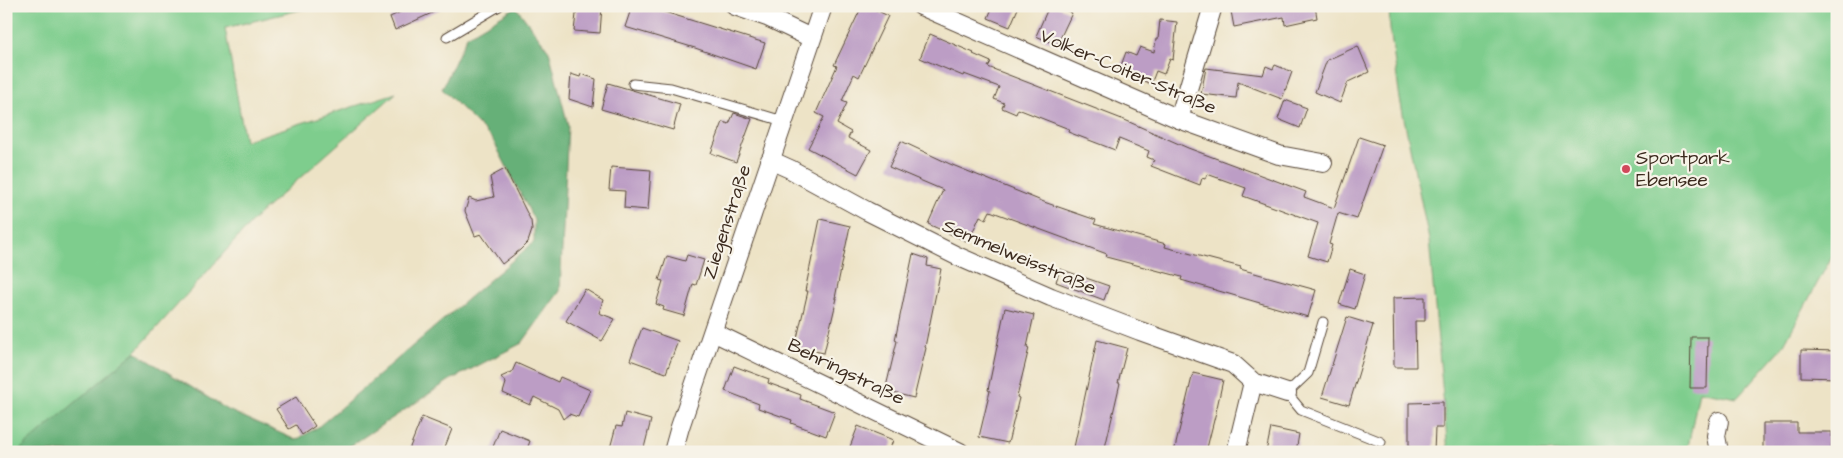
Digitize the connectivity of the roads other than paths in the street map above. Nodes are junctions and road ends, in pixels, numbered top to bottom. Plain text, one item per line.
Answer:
1 (500, 6) edge
2 (735, 6) edge
3 (823, 6) edge
4 (920, 6) edge
5 (1213, 6) edge
6 (447, 37) dead end
7 (811, 38) junction
8 (633, 84) dead end
9 (1179, 119) junction
10 (783, 122) junction
11 (770, 160) junction
12 (1323, 164) dead end
13 (1323, 322) dead end
14 (713, 332) junction
15 (1253, 382) junction
16 (1287, 393) junction
17 (1719, 421) dead end
18 (1381, 442) dead end
19 (673, 452) edge
20 (960, 452) edge
21 (1236, 452) edge
22 (1719, 452) edge

1 - 6 lane
2 - 7 street
3 - 7 street, Ziegenstraße
4 - 9 street, Volker-Coiter-Straße
5 - 9 street
7 - 10 street, Ziegenstraße
8 - 10 lane
9 - 12 street, Volker-Coiter-Straße
10 - 11 street, Ziegenstraße
11 - 14 street, Ziegenstraße
11 - 15 street, Semmelweisstraße
13 - 16 lane
14 - 19 street, Ziegenstraße
14 - 20 street, Behringstraße
15 - 16 street, Semmelweisstraße
15 - 21 street
16 - 18 lane
17 - 22 street

